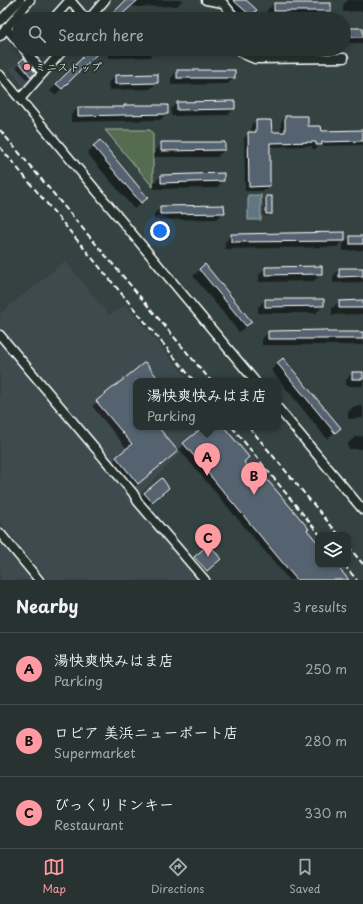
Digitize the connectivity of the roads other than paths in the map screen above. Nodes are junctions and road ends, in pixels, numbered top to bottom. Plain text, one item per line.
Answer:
1 (20, 0) edge
2 (30, 0) edge
3 (70, 0) edge
4 (105, 0) edge
5 (206, 0) edge
6 (20, 12) edge
7 (59, 12) edge
8 (81, 12) edge
9 (94, 12) edge
10 (231, 12) edge
11 (0, 21) edge
12 (12, 21) edge
13 (6, 28) junction
14 (12, 35) edge
15 (0, 36) edge
16 (30, 56) edge
17 (58, 56) edge
18 (248, 56) edge
19 (344, 58) dead end
20 (43, 73) junction
21 (0, 75) edge
22 (20, 99) junction
23 (0, 335) edge
24 (252, 378) edge
25 (281, 412) edge
26 (363, 510) edge
27 (0, 533) edge
28 (39, 580) edge
29 (205, 580) edge

1 - 11 street
2 - 6 street
3 - 7 street
3 - 8 street
4 - 9 street
5 - 10 street
12 - 13 street
13 - 14 street
13 - 15 street
16 - 20 street
17 - 20 street
18 - 19 street
20 - 22 street
21 - 22 street
22 - 24 street
23 - 29 street
25 - 26 street
27 - 28 street

